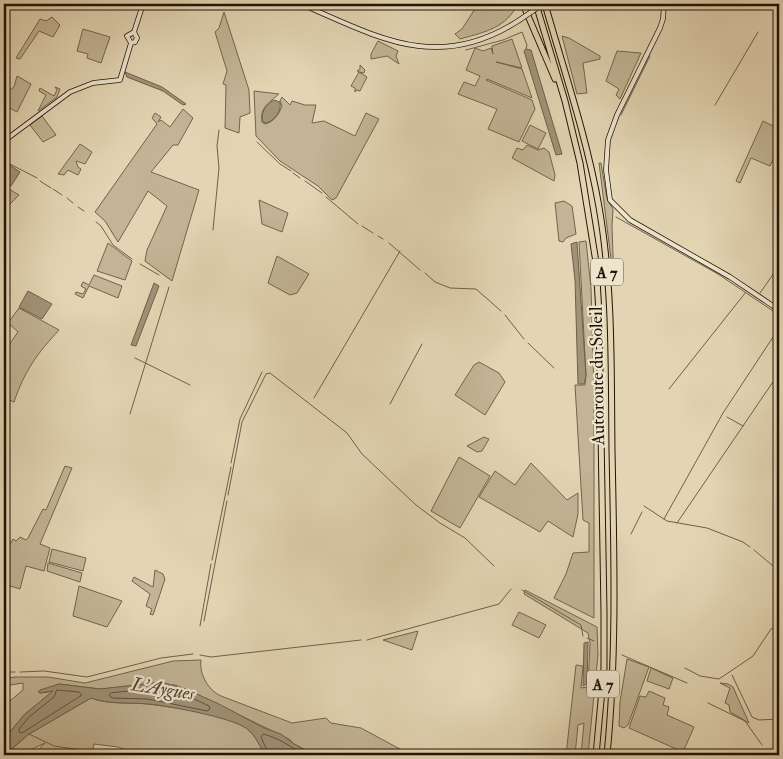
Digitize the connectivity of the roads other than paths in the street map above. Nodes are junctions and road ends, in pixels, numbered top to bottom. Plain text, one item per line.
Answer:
1 (143, 4) edge
2 (300, 4) edge
3 (523, 4) edge
4 (536, 4) edge
5 (544, 4) edge
6 (664, 4) edge
7 (134, 32) junction
8 (131, 43) junction
9 (565, 102) junction
10 (5, 139) edge
11 (779, 310) edge
12 (596, 755) edge
13 (607, 755) edge

1 - 7 main road
2 - 5 main road, bridge
3 - 9 highway
4 - 9 highway, Autoroute du Soleil / A 7
5 - 13 highway, Autoroute du Soleil / A 7
6 - 11 main road
7 - 8 main road
7 - 8 main road
8 - 10 main road
9 - 12 highway, Autoroute du Soleil / A 7

